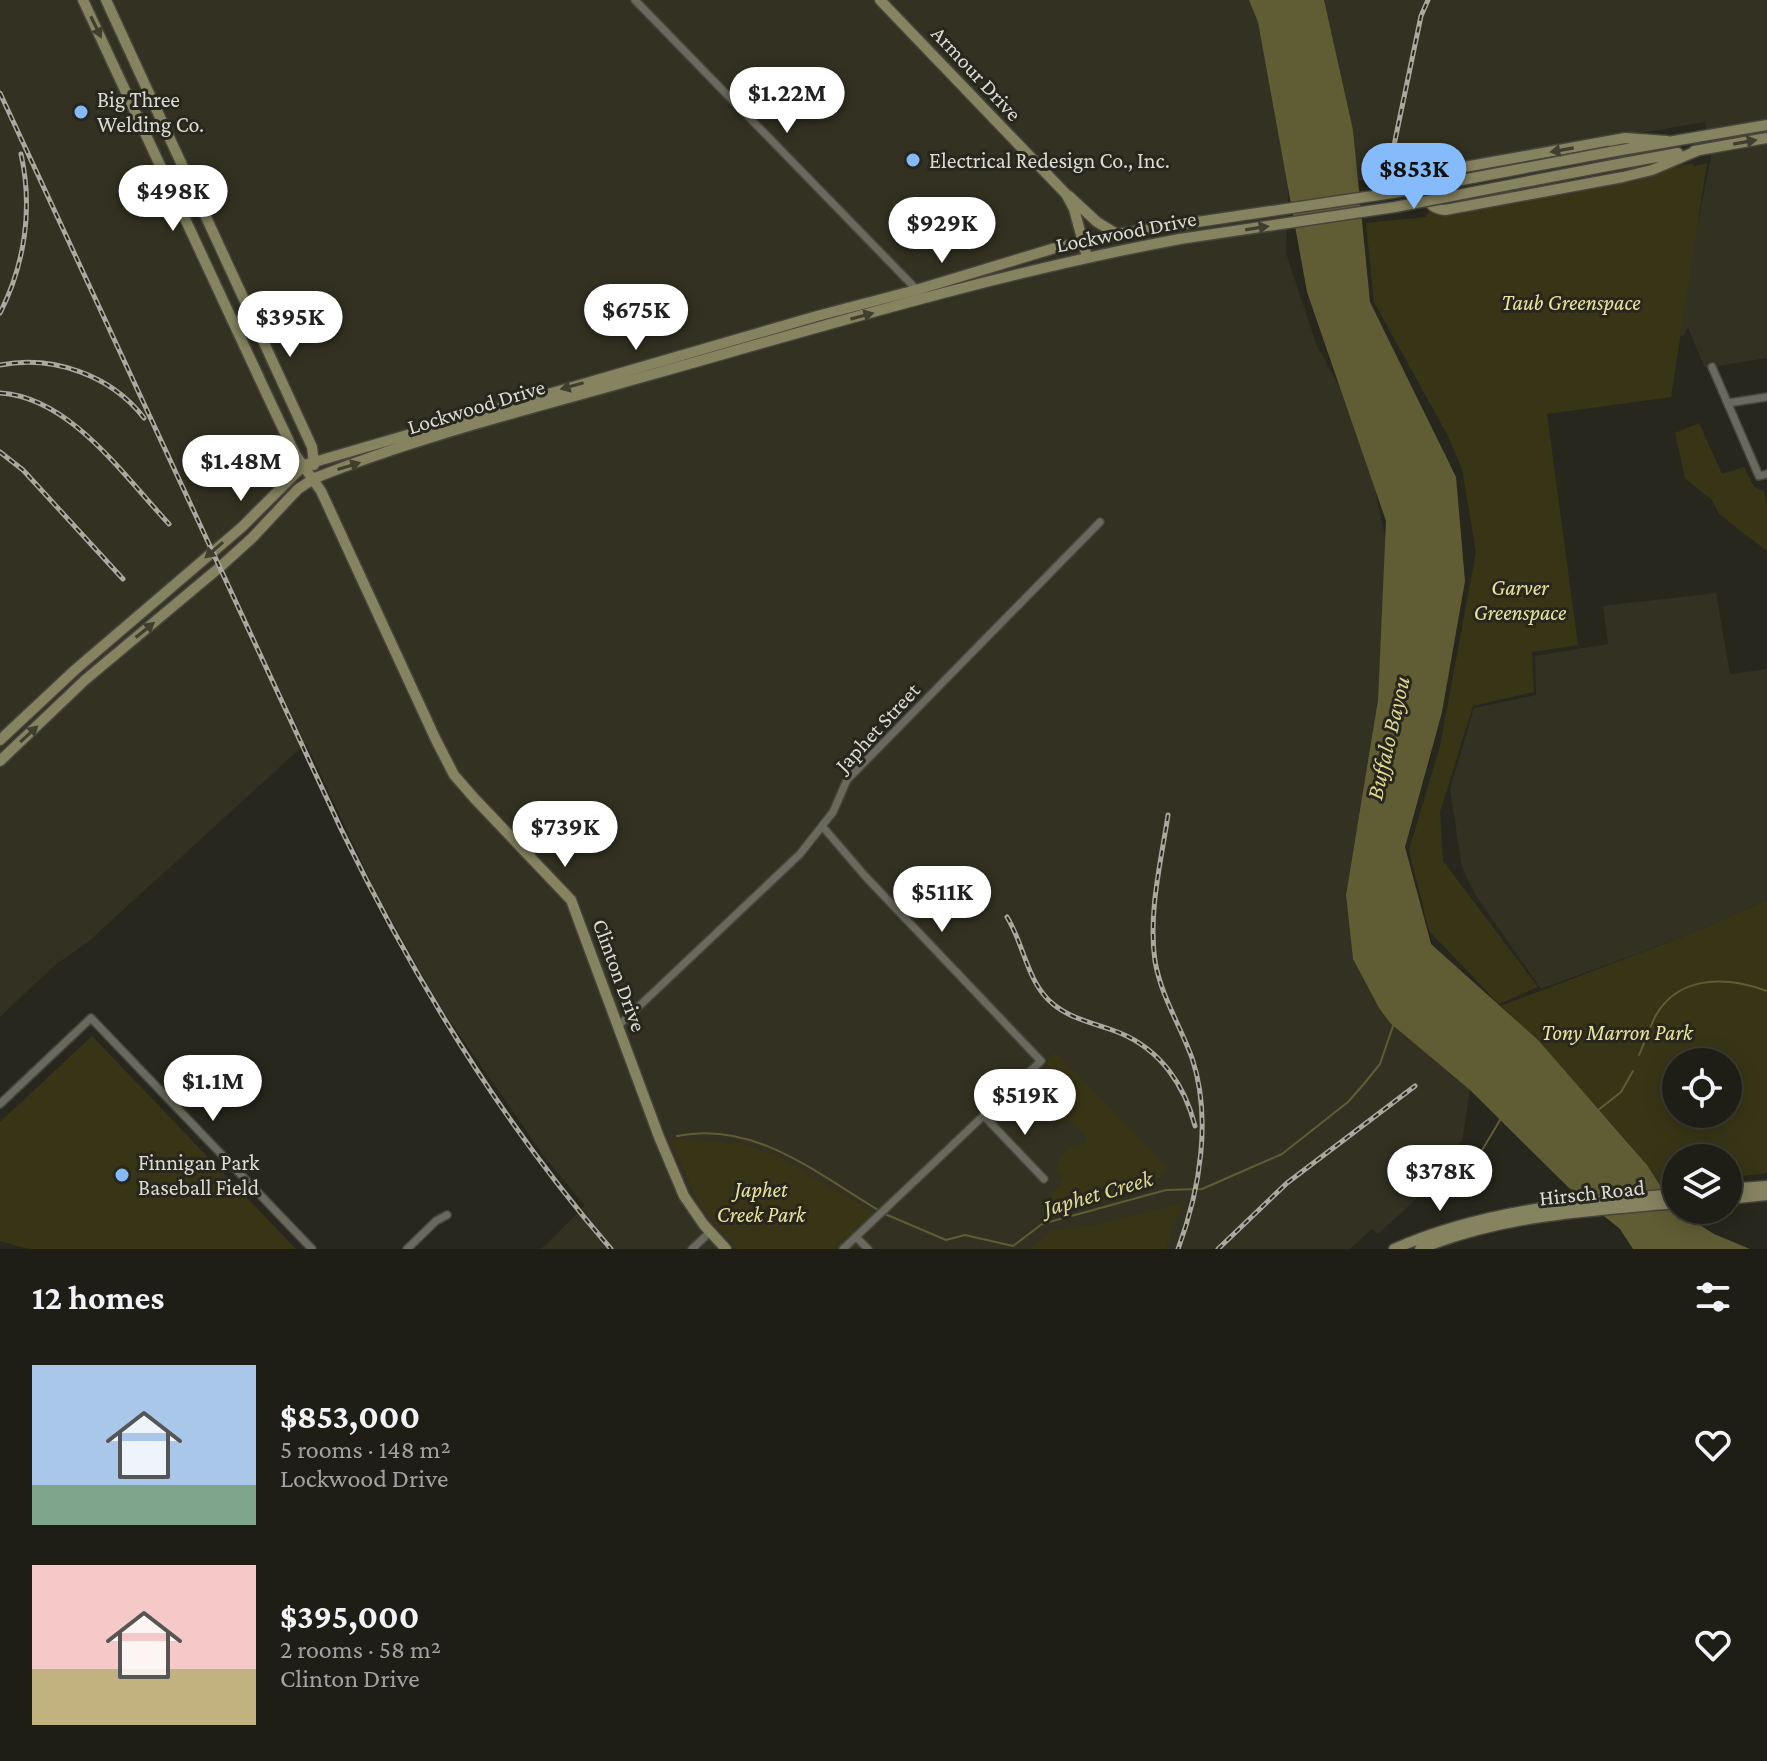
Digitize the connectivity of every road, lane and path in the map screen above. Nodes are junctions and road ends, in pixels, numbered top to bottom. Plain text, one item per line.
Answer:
1 (83, 0) edge
2 (106, 0) edge
3 (635, 0) edge
4 (880, 0) edge
5 (128, 46) junction
6 (110, 55) junction
7 (1767, 125) edge
8 (1711, 133) junction
9 (1767, 138) edge
10 (1667, 141) junction
11 (1713, 147) junction
12 (1699, 150) junction
13 (1066, 194) junction
14 (203, 209) junction
15 (185, 219) junction
16 (1117, 234) junction
17 (1083, 242) junction
18 (1087, 257) junction
19 (916, 290) junction
20 (932, 298) junction
21 (818, 322) junction
22 (1712, 367) dead end
23 (1767, 397) edge
24 (1728, 403) junction
25 (471, 421) junction
26 (417, 430) junction
27 (420, 443) junction
28 (309, 463) junction
29 (1763, 475) edge
30 (315, 478) junction
31 (1100, 522) dead end
32 (0, 740) edge
33 (0, 761) edge
34 (823, 827) junction
35 (617, 1027) junction
36 (0, 1104) edge
37 (984, 1116) junction
38 (1044, 1179) dead end
39 (1767, 1186) edge
40 (1742, 1188) edge
41 (1662, 1195) edge
42 (1767, 1195) edge
43 (1742, 1198) edge
44 (1662, 1204) edge
45 (447, 1215) dead end
46 (1498, 1219) junction
47 (710, 1232) junction
48 (858, 1235) junction
49 (312, 1249) edge
50 (407, 1249) edge
51 (692, 1249) edge
52 (726, 1249) edge
53 (843, 1249) edge
54 (868, 1249) edge
55 (1394, 1249) edge
56 (1420, 1249) edge

1 -> 6 main road, Clinton Drive
2 - 5 main road, Clinton Drive
3 - 19 street
4 - 13 main road, Armour Drive
5 - 6 main road
5 - 14 main road, Clinton Drive
6 - 15 main road, Clinton Drive
7 - 8 main road, Lockwood Drive
8 - 10 main road, Lockwood Drive
8 - 11 main road
11 -> 9 main road, Lockwood Drive
10 -> 12 main road
10 - 16 main road, Lockwood Drive, bridge
11 - 12 main road, Lockwood Drive
18 -> 12 main road, Lockwood Drive, bridge
13 - 16 main road
13 - 17 main road, Armour Drive
14 - 15 main road
14 - 28 main road, Clinton Drive
15 - 28 main road, Clinton Drive
16 - 17 main road, Lockwood Drive
17 - 18 main road, Armour Drive
17 - 19 main road, Lockwood Drive
18 - 20 main road, Lockwood Drive
19 - 20 street
19 - 21 main road, Lockwood Drive
21 -> 20 main road, Lockwood Drive
21 - 25 main road, Lockwood Drive
22 - 24 street
23 - 24 street
24 - 29 street
25 - 26 main road, Lockwood Drive
25 - 27 main road, Lockwood Drive
26 - 27 main road
26 - 28 main road, Lockwood Drive
30 -> 27 main road, Lockwood Drive
28 - 30 main road, Clinton Drive
28 -> 32 main road, Lockwood Drive
33 -> 30 main road, Lockwood Drive
30 - 35 main road, Clinton Drive
31 - 34 street, Japhet Street
34 - 35 street, Japhet Street
34 - 37 street
35 - 47 main road, Clinton Drive
36 - 49 street
37 - 38 street
37 - 48 street
39 - 40 main road
41 - 46 main road, Hirsch Road
42 - 43 main road
44 - 46 main road, Hirsch Road
45 - 50 street
46 - 55 main road, Hirsch Road
46 - 56 main road, Hirsch Road
47 - 51 street
47 - 52 main road, Clinton Drive
48 - 53 street
48 - 54 street

